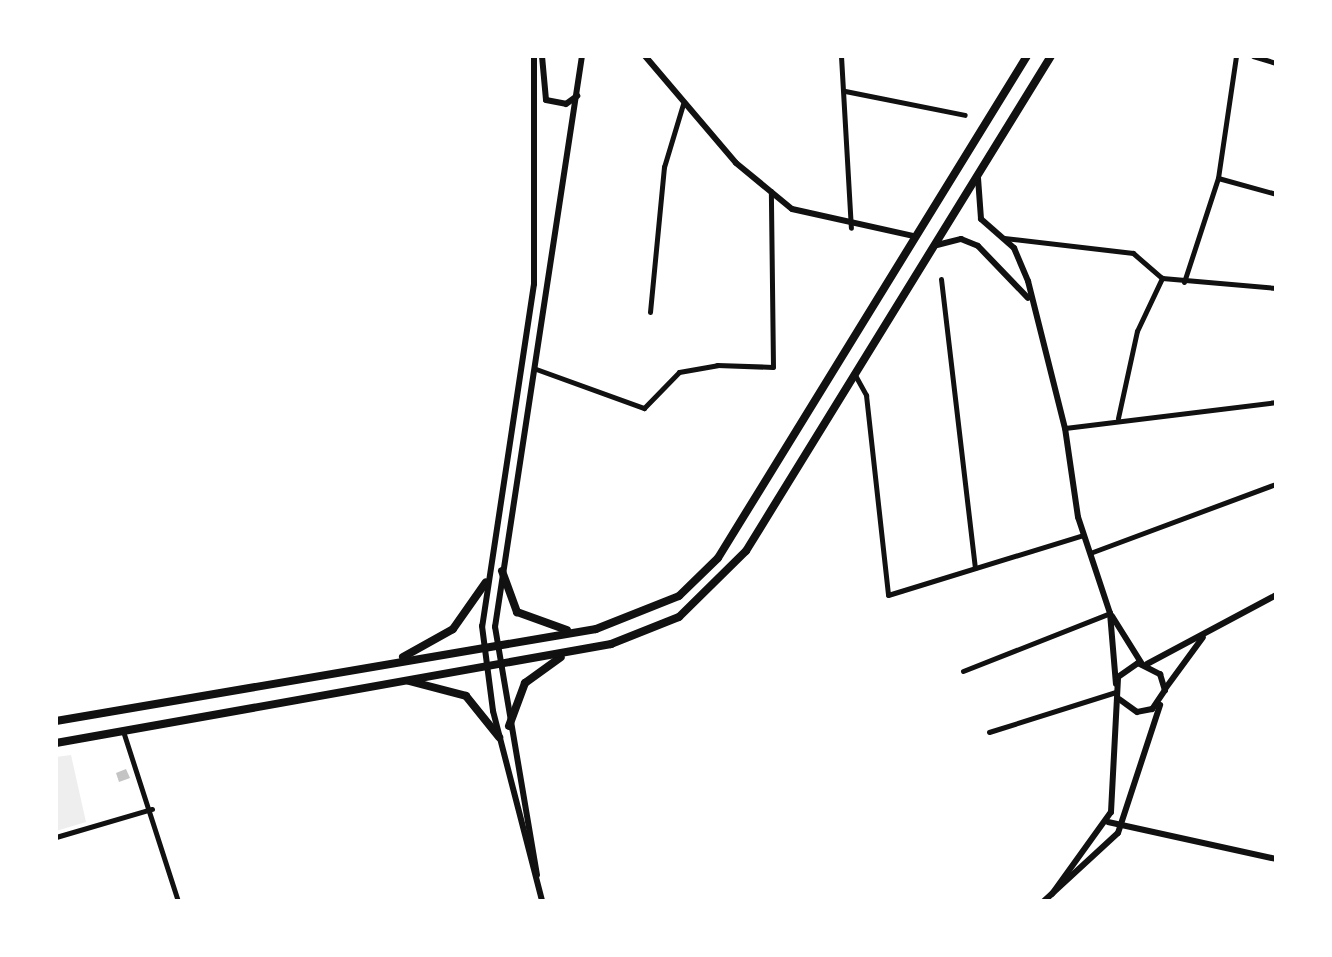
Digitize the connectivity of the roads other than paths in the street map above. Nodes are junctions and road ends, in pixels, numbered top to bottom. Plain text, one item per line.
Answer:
1 (534, 56) edge
2 (542, 56) edge
3 (582, 56) edge
4 (645, 56) edge
5 (841, 56) edge
6 (1027, 56) edge
7 (1051, 56) edge
8 (1236, 56) edge
9 (1253, 56) edge
10 (1276, 63) edge
11 (845, 91) junction
12 (577, 96) junction
13 (683, 104) junction
14 (965, 115) dead end
15 (978, 175) junction
16 (1218, 178) junction
17 (771, 191) junction
18 (1276, 194) edge
19 (851, 228) junction
20 (914, 236) junction
21 (1003, 238) junction
22 (934, 247) junction
23 (1162, 278) junction
24 (941, 279) dead end
25 (1184, 282) junction
26 (1276, 288) edge
27 (1030, 301) junction
28 (650, 312) dead end
29 (536, 369) junction
30 (855, 375) junction
31 (1276, 402) edge
32 (1118, 418) junction
33 (1065, 428) junction
34 (1276, 484) edge
35 (1083, 535) junction
36 (1089, 553) junction
37 (975, 568) junction
38 (502, 571) junction
39 (486, 582) junction
40 (1276, 595) edge
41 (1110, 613) junction
42 (596, 629) junction
43 (1206, 634) junction
44 (495, 646) junction
45 (483, 648) junction
46 (573, 651) junction
47 (389, 662) junction
48 (497, 663) junction
49 (1144, 664) junction
50 (485, 665) junction
51 (963, 671) dead end
52 (400, 680) junction
53 (1165, 690) junction
54 (1117, 692) junction
55 (1163, 698) junction
56 (56, 721) edge
57 (509, 726) junction
58 (123, 731) junction
59 (989, 732) dead end
60 (499, 737) junction
61 (56, 743) edge
62 (152, 809) junction
63 (1108, 822) junction
64 (1122, 825) junction
65 (56, 837) edge
66 (1276, 859) edge
67 (537, 878) junction
68 (1053, 898) edge
69 (178, 901) edge
70 (542, 901) edge
71 (1044, 901) edge

1 - 39 street
2 - 12 street
3 - 12 street
4 - 13 street
5 - 11 street
6 - 20 main road
7 - 15 main road
8 - 16 street
9 - 10 street
11 - 14 street
11 - 19 street
12 - 29 street
13 - 17 street
13 - 28 street
15 - 21 street
15 - 22 main road
16 - 18 street
16 - 25 street
17 - 19 street
17 - 29 street
19 - 20 street
20 - 42 main road
21 - 23 street
21 - 27 street
22 - 27 street
22 - 30 main road
23 - 25 street
23 - 32 street
24 - 37 street
25 - 26 street
27 - 33 street
29 - 38 street
30 - 37 street
30 - 46 main road
31 - 32 street
32 - 33 street
33 - 35 street
34 - 36 street
35 - 36 street
35 - 37 street
36 - 41 street
38 - 42 main road
38 - 44 street
39 - 45 street
39 - 47 main road
40 - 43 street
41 - 49 street
41 - 51 street
41 - 54 street
42 - 44 main road
43 - 49 street
43 - 53 street
44 - 45 main road
44 - 48 street
45 - 47 main road
45 - 50 street
46 - 48 main road
46 - 57 main road
47 - 56 main road
48 - 50 main road
48 - 57 street
49 - 53 street
49 - 54 street
50 - 52 main road
50 - 60 street
52 - 58 main road
52 - 60 main road
53 - 55 street
54 - 55 street
54 - 59 street
54 - 63 street
55 - 64 street
57 - 67 street
58 - 61 main road
58 - 62 street
60 - 67 street
62 - 65 street
62 - 69 street
63 - 64 street
63 - 68 street
64 - 66 street
64 - 68 street
67 - 70 street
68 - 71 street

